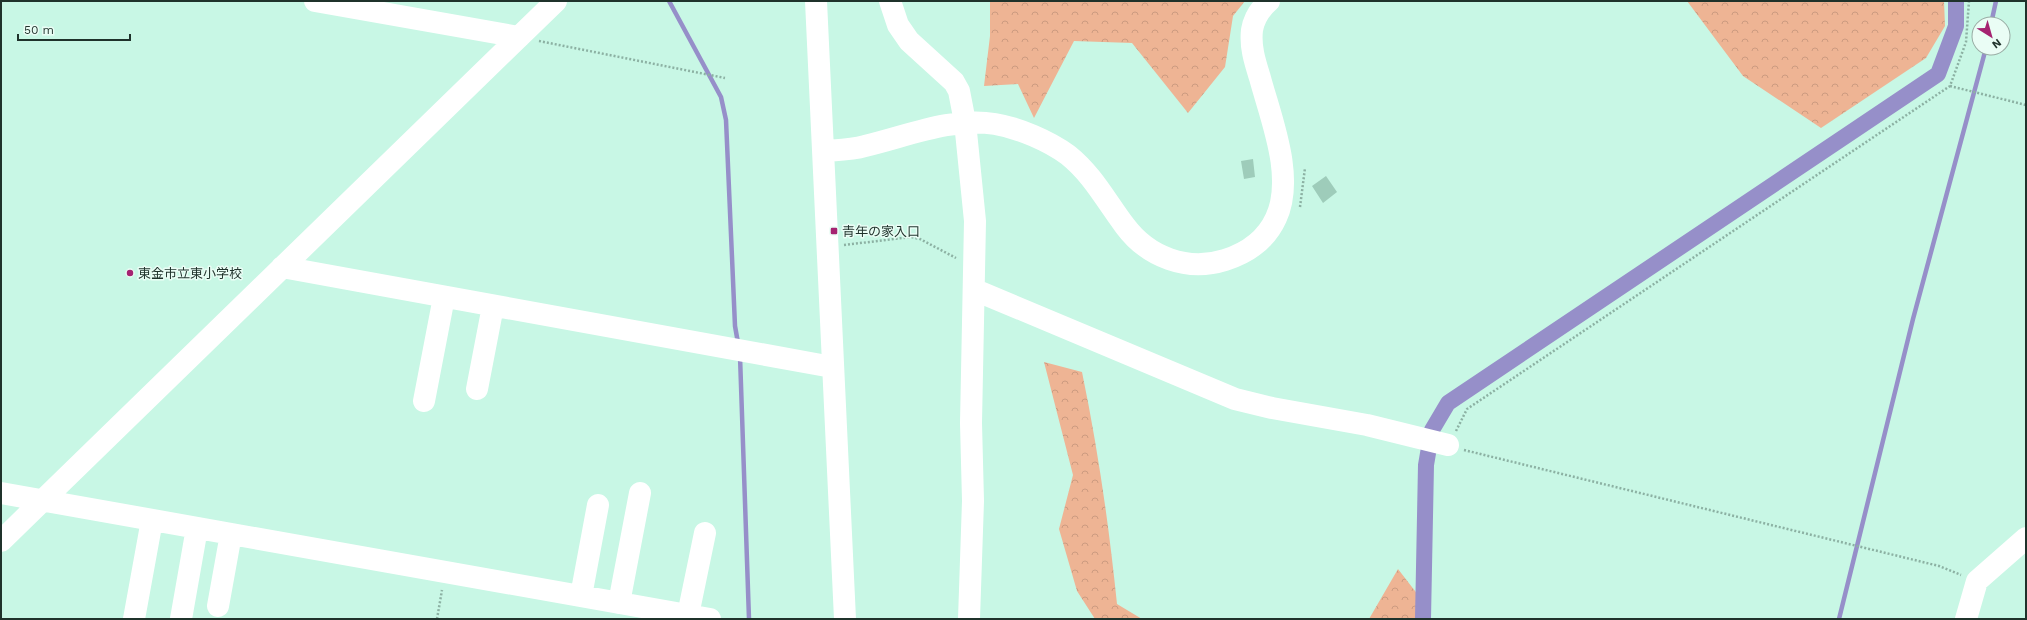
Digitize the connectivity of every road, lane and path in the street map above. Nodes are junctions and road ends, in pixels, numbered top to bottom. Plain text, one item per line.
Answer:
1 (315, 1) edge
2 (556, 1) edge
3 (816, 1) edge
4 (890, 1) edge
5 (1269, 1) edge
6 (1968, 1) edge
7 (519, 38) junction
8 (725, 78) dead end
9 (1950, 86) junction
10 (2026, 105) edge
11 (965, 122) junction
12 (824, 151) junction
13 (829, 247) junction
14 (282, 267) junction
15 (976, 268) junction
16 (975, 290) junction
17 (444, 297) junction
18 (493, 306) junction
19 (832, 367) junction
20 (477, 389) dead end
21 (424, 401) dead end
22 (1448, 446) junction
23 (1, 493) edge
24 (640, 493) dead end
25 (43, 500) junction
26 (598, 505) dead end
27 (152, 520) junction
28 (197, 528) junction
29 (705, 533) dead end
30 (231, 534) junction
31 (2026, 538) edge
32 (1, 541) edge
33 (446, 572) junction
34 (1977, 581) junction
35 (581, 596) junction
36 (619, 603) junction
37 (218, 606) dead end
38 (688, 615) junction
39 (134, 619) edge
40 (180, 619) edge
41 (437, 619) edge
42 (710, 619) edge
43 (845, 619) edge
44 (970, 619) edge
45 (1966, 619) edge

1 - 7 street
2 - 7 street
3 - 12 street
4 - 11 street
5 - 11 street
6 - 9 path
7 - 8 path
7 - 14 street
9 - 10 path
9 - 22 path
11 - 12 street
11 - 15 street
12 - 13 street
13 - 15 path
13 - 19 street
14 - 17 street
14 - 25 street
15 - 16 street
16 - 22 street
16 - 44 street
17 - 18 street
17 - 21 street
18 - 19 street
18 - 20 street
19 - 43 street
22 - 34 path
23 - 25 street
24 - 36 street
25 - 27 street
25 - 32 street
26 - 35 street
27 - 28 street
27 - 39 street
28 - 30 street
28 - 40 street
29 - 38 street
30 - 33 street
30 - 37 street
31 - 34 street
33 - 35 street
33 - 41 path
34 - 45 street
35 - 36 street
36 - 38 street
38 - 42 street

